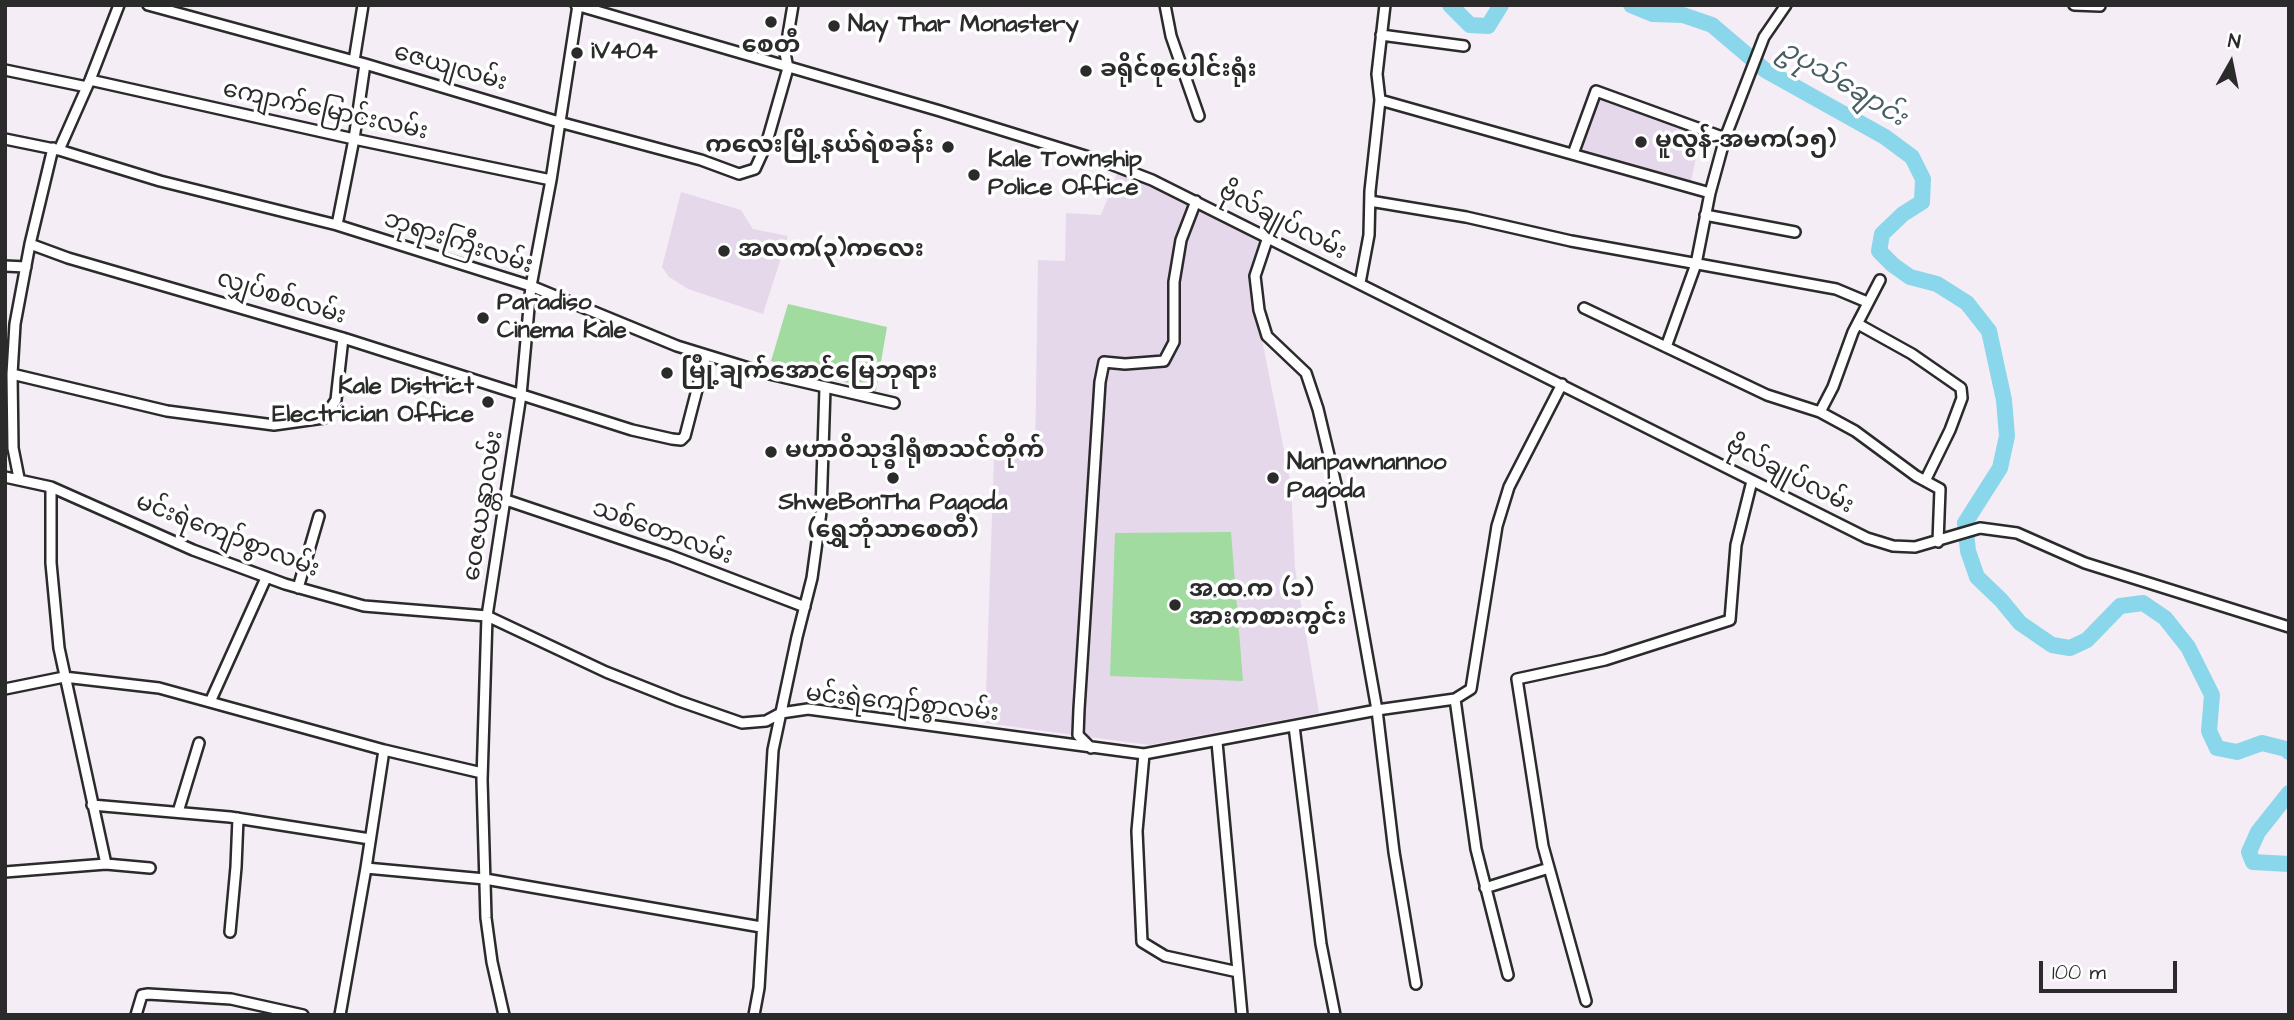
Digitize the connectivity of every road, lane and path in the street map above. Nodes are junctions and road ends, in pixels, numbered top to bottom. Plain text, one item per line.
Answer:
1 (119, 5) edge
2 (148, 5) edge
3 (363, 5) edge
4 (577, 5) edge
5 (793, 5) edge
6 (1165, 5) edge
7 (1385, 5) edge
8 (1786, 5) edge
9 (2074, 5) edge
10 (2100, 6) edge
11 (1381, 35) junction
12 (1464, 46) dead end
13 (354, 61) junction
14 (365, 64) junction
15 (788, 68) junction
16 (5, 70) edge
17 (89, 83) junction
18 (1380, 100) junction
19 (1199, 116) dead end
20 (559, 122) junction
21 (5, 138) edge
22 (1725, 138) junction
23 (354, 139) junction
24 (56, 149) junction
25 (1573, 154) junction
26 (551, 180) junction
27 (1710, 193) junction
28 (1196, 201) junction
29 (1370, 201) junction
30 (1705, 215) junction
31 (337, 225) junction
32 (1795, 232) dead end
33 (1268, 237) junction
34 (30, 244) junction
35 (1696, 264) junction
36 (5, 266) edge
37 (26, 267) junction
38 (1880, 280) dead end
39 (1360, 284) junction
40 (531, 286) junction
41 (1867, 302) junction
42 (1584, 308) dead end
43 (1858, 324) junction
44 (343, 338) junction
45 (1666, 347) junction
46 (706, 355) junction
47 (12, 374) junction
48 (1562, 384) junction
49 (825, 387) junction
50 (521, 395) junction
51 (894, 403) dead end
52 (1820, 412) junction
53 (13, 448) junction
54 (5, 456) edge
55 (5, 477) edge
56 (19, 478) junction
57 (1752, 481) junction
58 (1925, 481) junction
59 (51, 487) junction
60 (506, 500) junction
61 (319, 516) dead end
62 (1938, 542) junction
63 (266, 578) junction
64 (298, 588) junction
65 (805, 607) junction
66 (487, 616) junction
67 (2289, 627) edge
68 (64, 677) junction
69 (5, 689) edge
70 (1455, 699) junction
71 (210, 702) junction
72 (1377, 710) junction
73 (781, 713) junction
74 (1294, 726) junction
75 (1217, 742) junction
76 (199, 743) dead end
77 (1091, 748) junction
78 (384, 750) junction
79 (1144, 754) junction
80 (482, 773) junction
81 (92, 805) junction
82 (178, 812) junction
83 (238, 818) junction
84 (370, 839) junction
85 (106, 864) junction
86 (150, 868) dead end
87 (366, 868) junction
88 (1549, 868) junction
89 (5, 872) edge
90 (485, 879) junction
91 (1485, 888) junction
92 (761, 927) junction
93 (230, 932) dead end
94 (1238, 972) junction
95 (1508, 975) dead end
96 (1416, 984) dead end
97 (1586, 1001) dead end
98 (136, 1015) edge
99 (303, 1015) edge
100 (340, 1015) edge
101 (504, 1015) edge
102 (754, 1015) edge
103 (1242, 1015) edge
104 (1335, 1015) edge

1 - 17 street
2 - 13 street, ဇေယျလမ်း
3 - 13 street
4 - 15 street, ဗိုလ်ချုပ်လမ်း
4 - 20 street, ဝေဇယန္တာလမ်း
5 - 15 street
6 - 19 street
7 - 11 street
8 - 22 street
9 - 10 street
11 - 12 street
11 - 18 street
13 - 14 street, ဇေယျလမ်း
14 - 20 street, ဇေယျလမ်း
14 - 23 street
15 - 20 street, ဇေယျလမ်း
15 - 28 street, ဗိုလ်ချုပ်လမ်း
16 - 17 street, ကျောက်မြောင်းလမ်း
17 - 23 street, ကျောက်မြောင်းလမ်း
17 - 24 street
18 - 25 street
18 - 29 street
20 - 26 street, ဝေဇယန္တာလမ်း
21 - 24 street, ဘုရားကြီးလမ်း
22 - 25 street
22 - 27 street
23 - 26 street, ကျောက်မြောင်းလမ်း
23 - 31 street
24 - 31 street, ဘုရားကြီးလမ်း
24 - 34 street
25 - 27 street
26 - 40 street, ဝေဇယန္တာလမ်း
27 - 30 street
28 - 33 street, ဗိုလ်ချုပ်လမ်း
28 - 77 street
29 - 35 street
29 - 39 street
30 - 32 street
30 - 35 street
31 - 40 street, ဘုရားကြီးလမ်း
33 - 39 street, ဗိုလ်ချုပ်လမ်း
33 - 72 street
34 - 37 street
34 - 44 street, လျှပ်စစ်လမ်း
35 - 41 street
35 - 45 street
36 - 37 street
37 - 47 street
38 - 41 street
39 - 48 street, ဗိုလ်ချုပ်လမ်း
40 - 46 street, ဘုရားကြီးလမ်း
40 - 50 street, ဝေဇယန္တာလမ်း
41 - 43 street
42 - 45 street
43 - 52 street
43 - 58 street
44 - 47 street
44 - 50 street, လျှပ်စစ်လမ်း
45 - 52 street
46 - 49 street, ဘုရားကြီးလမ်း
46 - 50 street, လျှပ်စစ်လမ်း
47 - 53 street
48 - 57 street, ဗိုလ်ချုပ်လမ်း
48 - 70 street
49 - 51 street, ဘုရားကြီးလမ်း
49 - 65 street
50 - 60 street, ဝေဇယန္တာလမ်း
52 - 58 street
53 - 54 street
53 - 56 street
55 - 56 street, မင်းရဲကျော်စွာလမ်း
56 - 59 street, မင်းရဲကျော်စွာလမ်း
57 - 62 street, ဗိုလ်ချုပ်လမ်း
57 - 88 street
58 - 62 street
59 - 63 street, မင်းရဲကျော်စွာလမ်း
59 - 68 street
60 - 65 street, သစ်တောလမ်း
60 - 66 street, ဝေဇယန္တာလမ်း
61 - 64 street
62 - 67 street, ဗိုလ်ချုပ်လမ်း
63 - 64 street, မင်းရဲကျော်စွာလမ်း
63 - 71 street
64 - 66 street, မင်းရဲကျော်စွာလမ်း
65 - 73 street
66 - 73 street, မင်းရဲကျော်စွာလမ်း
66 - 80 street, ဝေဇယန္တာလမ်း
68 - 69 street
68 - 71 street
68 - 81 street
70 - 72 street, မင်းရဲကျော်စွာလမ်း
70 - 91 street
71 - 78 street
72 - 74 street, မင်းရဲကျော်စွာလမ်း
72 - 96 street
73 - 77 street, မင်းရဲကျော်စွာလမ်း
73 - 92 street
74 - 75 street, မင်းရဲကျော်စွာလမ်း
74 - 104 street
75 - 79 street, မင်းရဲကျော်စွာလမ်း
75 - 94 street
76 - 82 street
77 - 79 street, မင်းရဲကျော်စွာလမ်း
78 - 80 street
78 - 84 street
79 - 94 street
80 - 90 street, ဝေဇယန္တာလမ်း
81 - 82 street
81 - 85 street
82 - 83 street
83 - 84 street
83 - 93 street
84 - 87 street
85 - 86 street
85 - 89 street
87 - 90 street
87 - 100 street
88 - 91 street
88 - 97 street
90 - 92 street
90 - 101 street, ဝေဇယန္တာလမ်း
91 - 95 street
92 - 102 street
94 - 103 street
98 - 99 street

